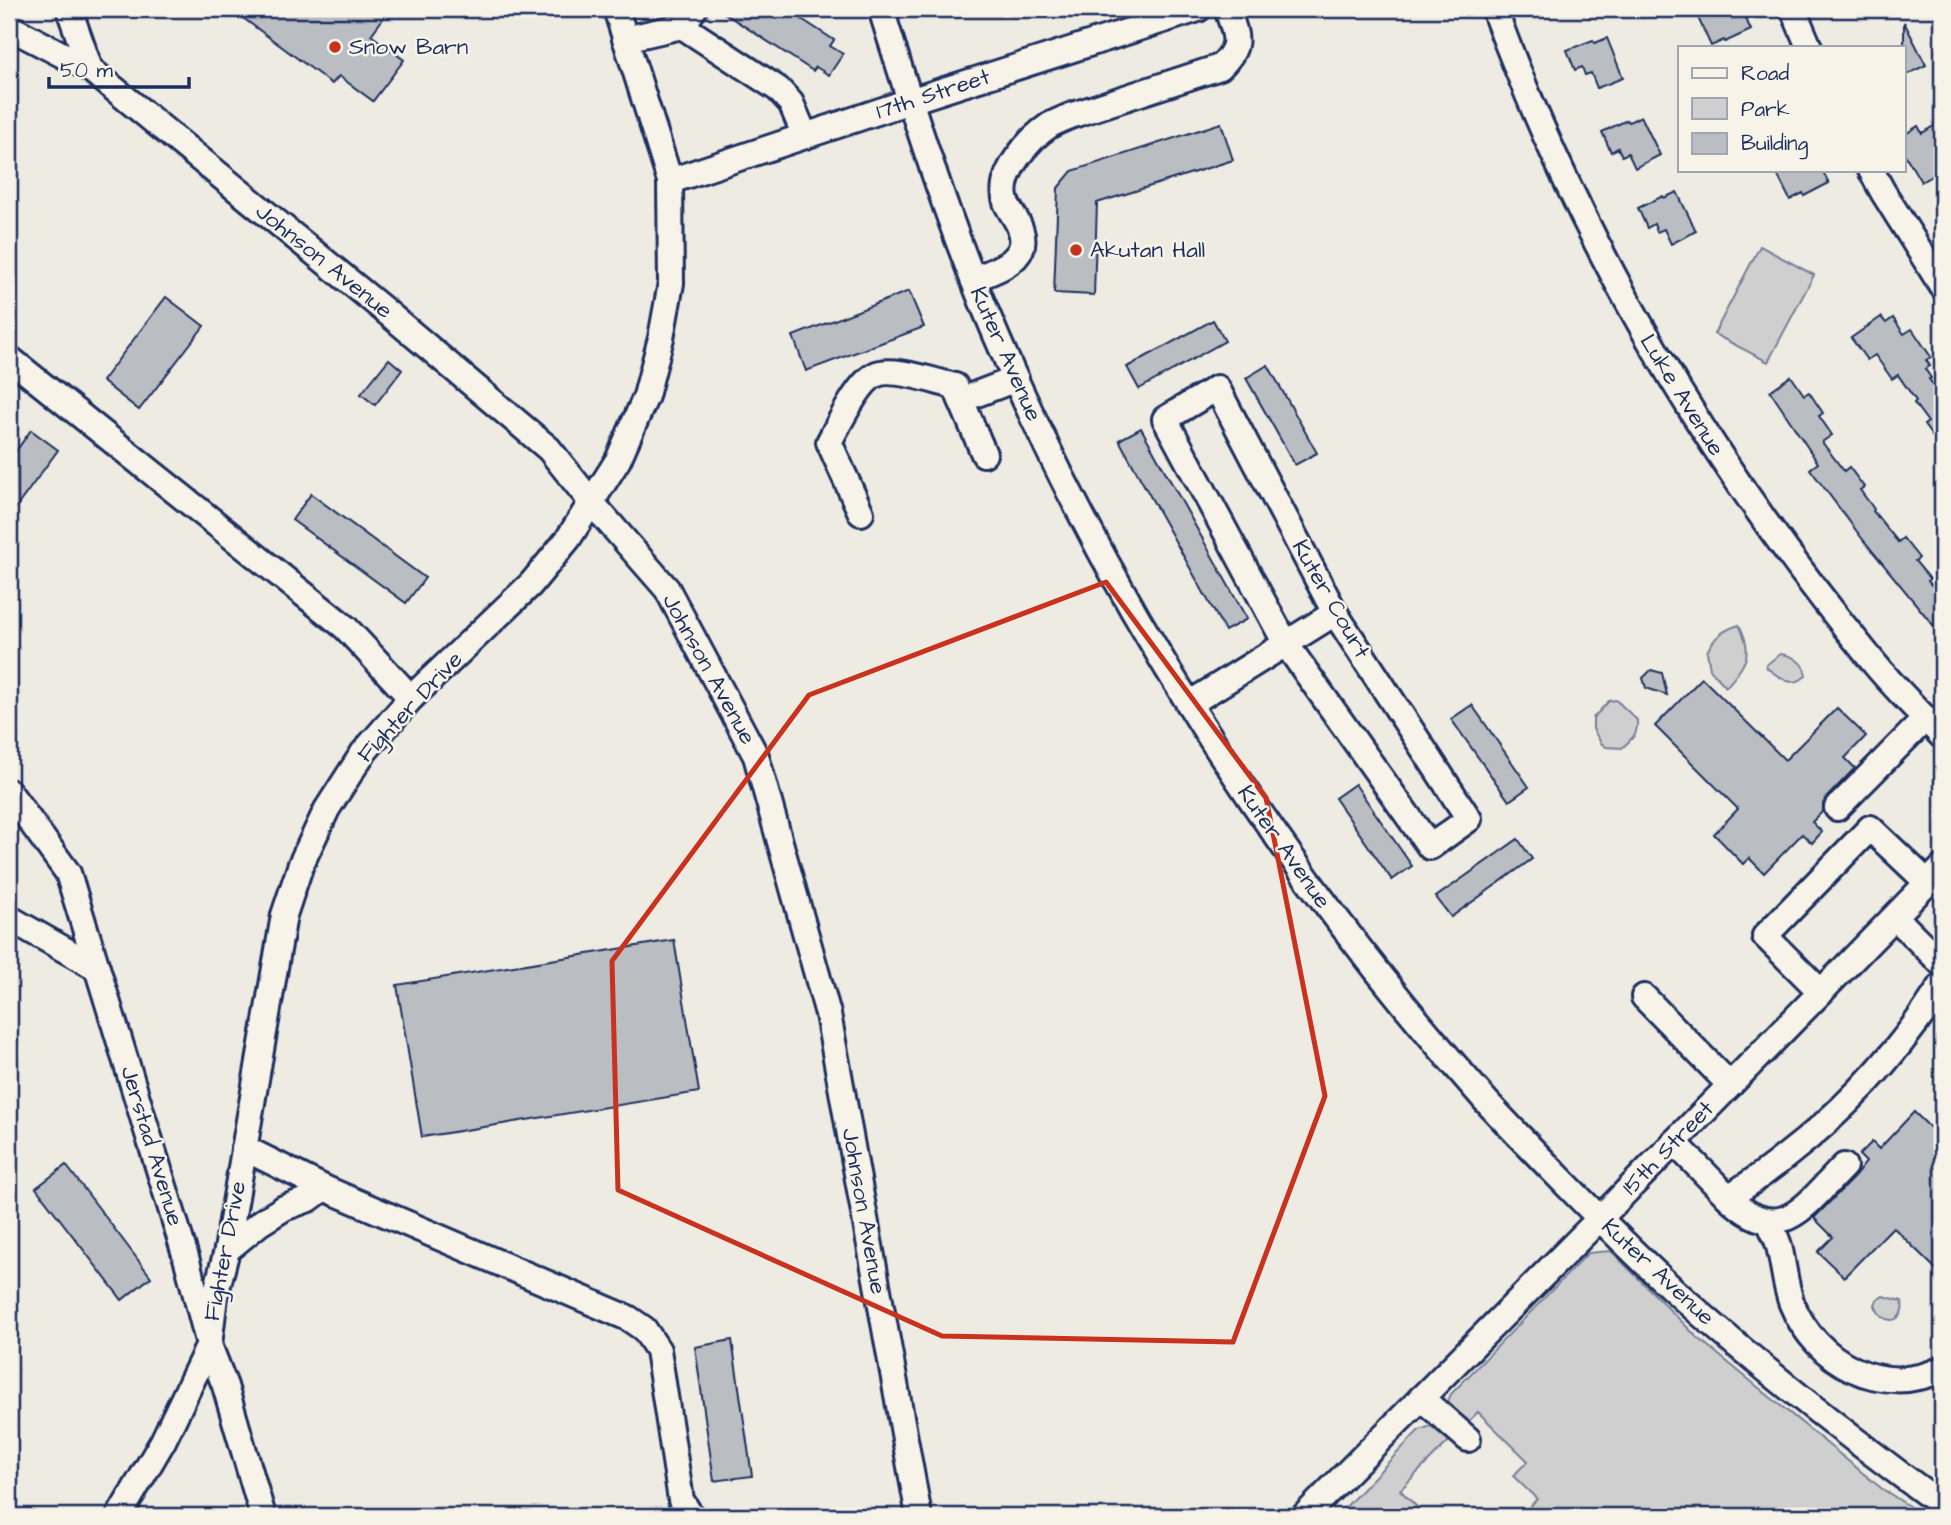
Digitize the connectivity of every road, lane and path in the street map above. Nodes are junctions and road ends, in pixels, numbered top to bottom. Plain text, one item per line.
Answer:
1 (69, 9) edge
2 (616, 9) edge
3 (881, 9) edge
4 (1198, 9) edge
5 (1227, 9) edge
6 (1494, 9) edge
7 (1793, 9) edge
8 (688, 18) edge
9 (9, 27) edge
10 (625, 39) junction
11 (1809, 46) edge
12 (90, 69) junction
13 (910, 101) junction
14 (805, 136) junction
15 (1872, 172) edge
16 (670, 181) junction
17 (973, 279) junction
18 (1942, 286) edge
19 (9, 358) edge
20 (1016, 379) junction
21 (961, 400) junction
22 (984, 454) dead end
23 (592, 503) junction
24 (861, 513) dead end
25 (1335, 613) junction
26 (1286, 644) junction
27 (411, 698) junction
28 (1189, 704) junction
29 (1934, 727) edge
30 (9, 792) edge
31 (1837, 808) dead end
32 (1935, 875) edge
33 (1895, 917) junction
34 (9, 918) edge
35 (1942, 964) edge
36 (97, 968) junction
37 (1942, 985) edge
38 (1821, 992) junction
39 (1644, 997) dead end
40 (1730, 1085) junction
41 (1674, 1142) junction
42 (244, 1148) junction
43 (1844, 1166) dead end
44 (324, 1188) junction
45 (1728, 1197) junction
46 (1599, 1218) junction
47 (1769, 1222) junction
48 (227, 1250) junction
49 (209, 1345) junction
50 (1942, 1369) edge
51 (1421, 1398) junction
52 (1468, 1439) dead end
53 (1942, 1505) edge
54 (119, 1516) edge
55 (262, 1516) edge
56 (691, 1516) edge
57 (919, 1516) edge
58 (1304, 1516) edge

1 - 12 street
2 - 10 street, Fighter Drive
3 - 13 street, Kuter Avenue
4 - 13 street, 17th Street
5 - 17 street
6 - 29 street, Luke Avenue
7 - 11 street
8 - 10 street
8 - 14 street
9 - 12 street, Johnson Avenue
10 - 16 street, Fighter Drive
12 - 23 street, Johnson Avenue
13 - 14 street, 17th Street
13 - 17 street, Kuter Avenue
14 - 16 street, 17th Street
15 - 18 street
16 - 23 street, Fighter Drive
17 - 20 street, Kuter Avenue
19 - 27 street
20 - 21 street
20 - 28 street, Kuter Avenue
21 - 22 street
21 - 24 street
23 - 27 street, Fighter Drive
23 - 57 street, Johnson Avenue
25 - 26 street
25 - 26 street, Kuter Court
25 - 26 street, Kuter Court
26 - 28 street
27 - 42 street, Fighter Drive
28 - 46 street, Kuter Avenue
29 - 31 street
30 - 36 street, Jerstad Avenue
32 - 33 street, 15th Street
32 - 38 street
33 - 35 street
33 - 38 street, 15th Street
34 - 36 street
36 - 49 street, Jerstad Avenue
37 - 45 street
38 - 40 street, 15th Street
39 - 40 street
40 - 41 street, 15th Street
41 - 45 street
41 - 46 street, 15th Street
42 - 44 street
42 - 48 street, Fighter Drive
43 - 47 street
44 - 48 street
44 - 56 street
45 - 47 street
46 - 51 street, 15th Street
46 - 53 street, Kuter Avenue
47 - 50 street
48 - 49 street, Fighter Drive
49 - 54 street, Fighter Drive
49 - 55 street, Jerstad Avenue
51 - 52 street
51 - 58 street, 15th Street

